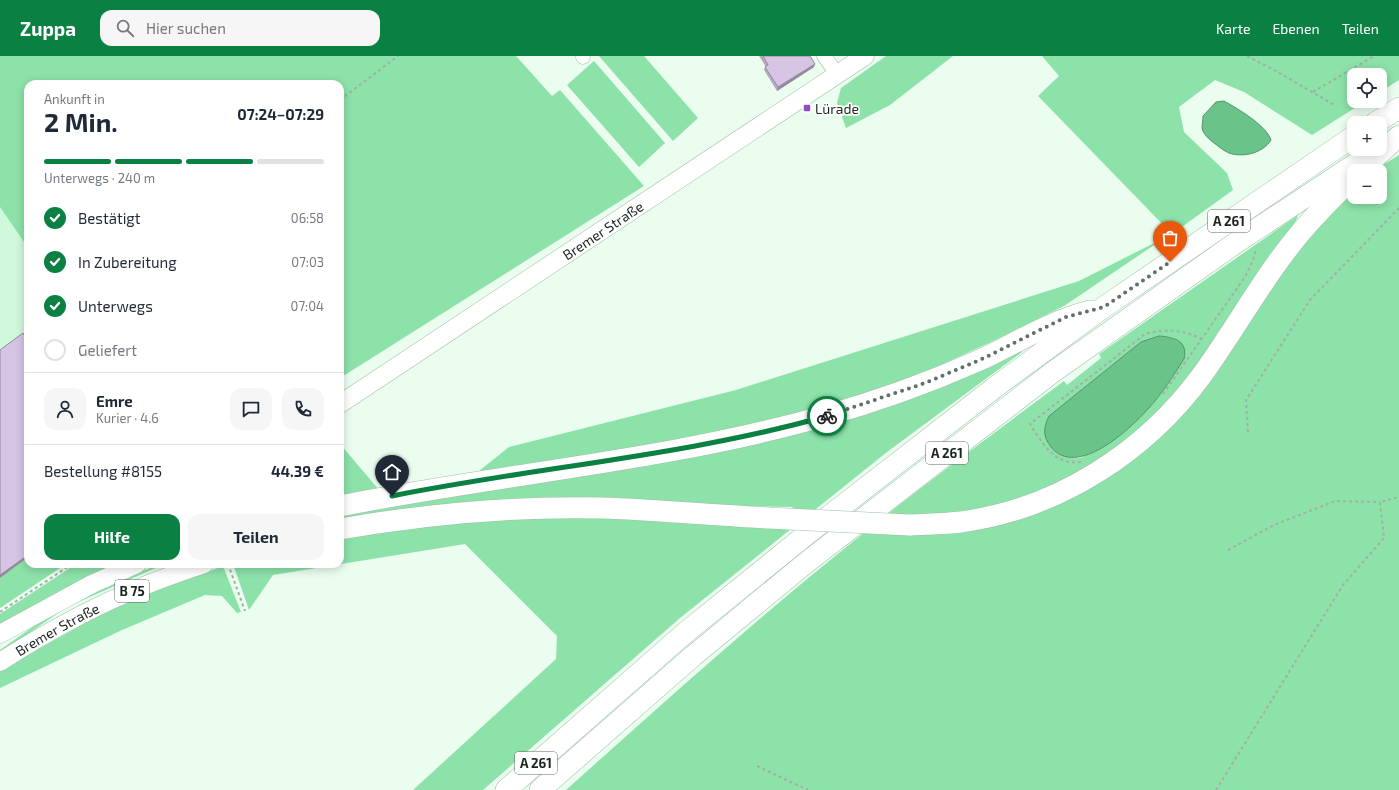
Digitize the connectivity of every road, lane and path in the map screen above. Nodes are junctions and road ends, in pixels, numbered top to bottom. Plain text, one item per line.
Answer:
1 (398, 56) edge
2 (824, 56) edge
3 (864, 56) edge
4 (1247, 56) edge
5 (1374, 56) edge
6 (838, 74) junction
7 (1313, 92) junction
8 (344, 97) edge
9 (1336, 106) dead end
10 (1399, 108) edge
11 (1386, 116) edge
12 (1399, 136) edge
13 (1347, 141) edge
14 (1387, 143) edge
15 (1367, 156) edge
16 (1369, 164) edge
17 (1347, 184) edge
18 (1399, 208) edge
19 (1257, 229) junction
20 (1104, 307) junction
21 (1201, 339) junction
22 (1162, 395) dead end
23 (344, 401) edge
24 (1248, 432) dead end
25 (1086, 460) dead end
26 (1399, 497) edge
27 (1380, 502) junction
28 (344, 505) edge
29 (344, 528) edge
30 (1228, 550) dead end
31 (66, 568) edge
32 (128, 568) edge
33 (193, 568) edge
34 (229, 568) edge
35 (245, 611) dead end
36 (0, 612) edge
37 (0, 634) edge
38 (0, 662) edge
39 (757, 766) dead end
40 (506, 790) edge
41 (540, 790) edge
42 (808, 790) edge
43 (1216, 790) edge

1 - 8 path
2 - 6 lane
3 - 6 main road, Bremer Straße
4 - 7 path
5 - 7 path
6 - 23 main road, Bremer Straße
7 - 9 path
10 - 11 highway
12 - 14 highway, A 261
12 - 16 highway
13 - 20 highway, A 261
15 - 19 highway, A 261
17 - 29 highway, bridge
18 - 24 path
19 - 21 path
19 - 41 highway, A 261
20 - 28 highway
20 - 40 highway, A 261
21 - 22 path
21 - 25 path
26 - 27 path
27 - 30 path
27 - 43 path
31 - 36 path
32 - 37 main road, Bremer Straße / B 75
33 - 38 main road, Bremer Straße / B 75
34 - 35 path
39 - 42 path

